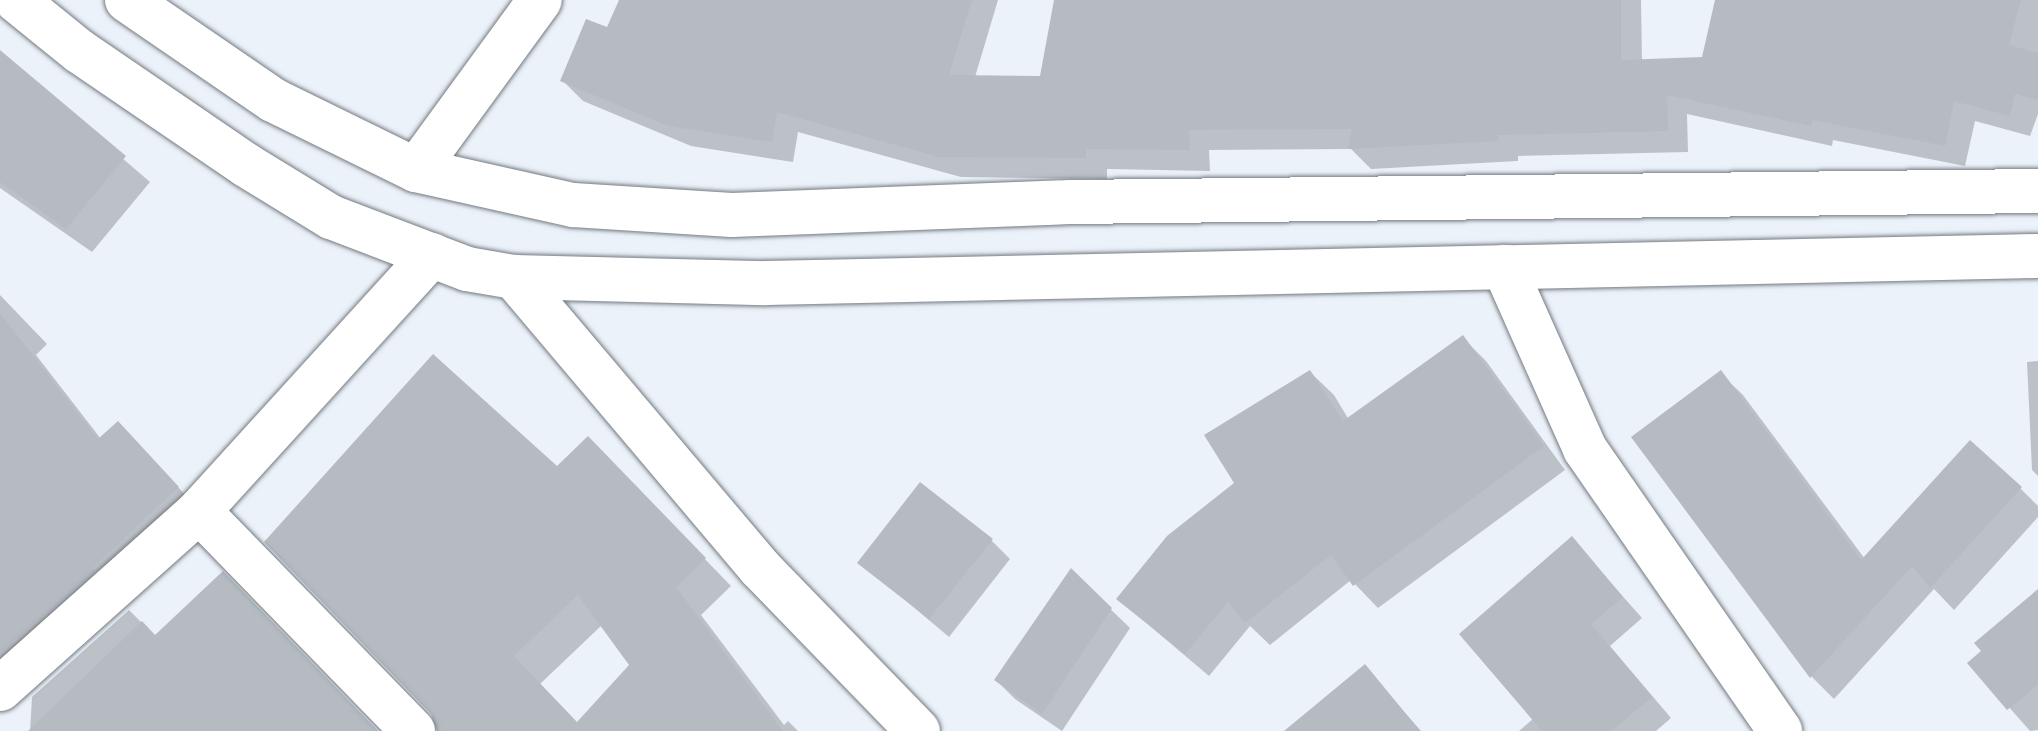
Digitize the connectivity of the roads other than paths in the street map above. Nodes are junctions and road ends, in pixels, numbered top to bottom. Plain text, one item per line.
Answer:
1 (16, 0) edge
2 (127, 0) edge
3 (540, 0) edge
4 (416, 170) junction
5 (2038, 191) edge
6 (432, 255) junction
7 (2038, 256) edge
8 (1504, 267) junction
9 (514, 277) junction
10 (199, 511) junction
11 (0, 689) edge
12 (413, 731) edge
13 (918, 731) edge
14 (1780, 731) edge

1 - 6 street
2 - 4 street
3 - 4 street
4 - 5 street
6 - 9 street
6 - 10 street
7 - 8 street
8 - 9 street
8 - 14 street
9 - 13 street
10 - 11 street
10 - 12 street

